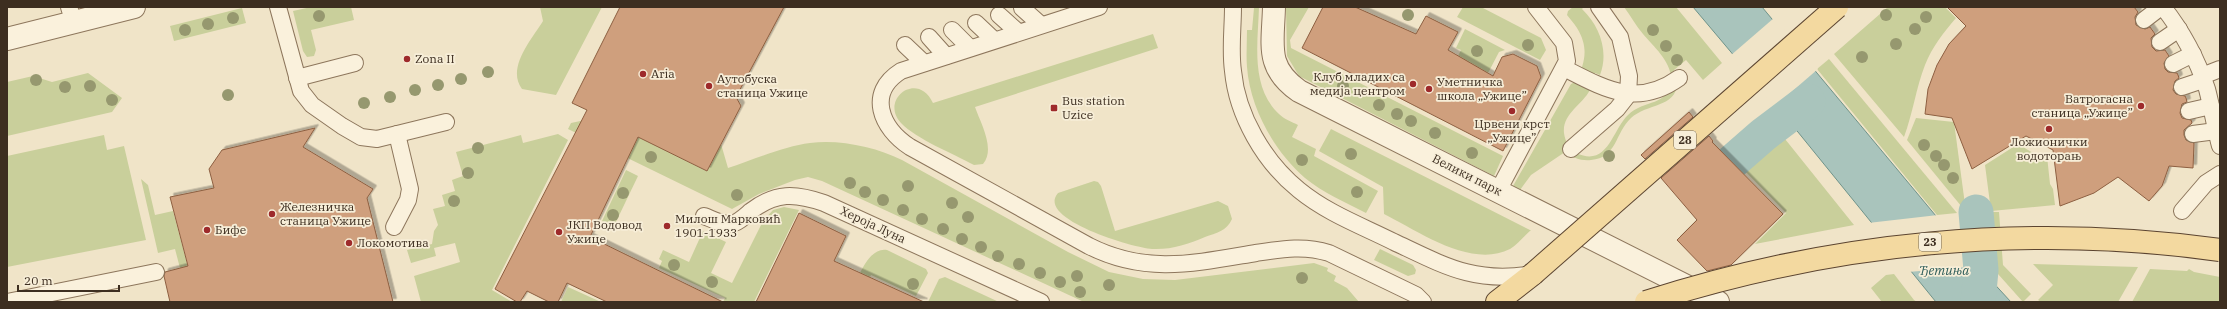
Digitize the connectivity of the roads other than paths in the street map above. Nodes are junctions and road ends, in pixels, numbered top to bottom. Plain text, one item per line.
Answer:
1 (134, 7) edge
2 (278, 7) edge
3 (1233, 7) edge
4 (1274, 7) edge
5 (1599, 7) edge
6 (1837, 7) edge
7 (2162, 7) edge
8 (1022, 8) edge
9 (1092, 8) edge
10 (1539, 8) edge
11 (1059, 12) edge
12 (71, 15) edge
13 (999, 15) dead end
14 (2144, 20) dead end
15 (976, 22) dead end
16 (1041, 25) junction
17 (2179, 29) junction
18 (952, 30) dead end
19 (1018, 32) junction
20 (928, 37) dead end
21 (7, 39) edge
22 (994, 40) junction
23 (2160, 42) dead end
24 (905, 45) dead end
25 (970, 48) junction
26 (2193, 54) junction
27 (946, 56) junction
28 (355, 62) dead end
29 (924, 62) junction
30 (2173, 64) dead end
31 (1564, 68) junction
32 (2220, 69) edge
33 (297, 78) junction
34 (1679, 78) dead end
35 (2202, 78) junction
36 (2182, 87) dead end
37 (1628, 95) junction
38 (2211, 106) junction
39 (2189, 111) dead end
40 (446, 122) dead end
41 (2216, 131) junction
42 (397, 134) junction
43 (2193, 134) dead end
44 (2220, 146) edge
45 (1571, 149) dead end
46 (1657, 173) dead end
47 (2220, 174) edge
48 (1498, 191) junction
49 (2182, 211) dead end
50 (704, 216) dead end
51 (394, 226) dead end
52 (1589, 237) junction
53 (2220, 250) edge
54 (156, 272) dead end
55 (1533, 274) junction
56 (8, 302) edge
57 (1041, 302) edge
58 (1424, 302) edge
59 (1497, 302) edge
60 (1646, 302) edge
61 (1718, 302) edge

1 - 12 street
2 - 33 lane
3 - 55 lane
4 - 48 street, Велики парк
5 - 37 lane
6 - 55 main road, 28, bridge
7 - 14 lane
7 - 17 lane
8 - 16 lane
9 - 11 lane
10 - 31 lane
11 - 16 lane
12 - 21 street
13 - 19 lane
15 - 22 lane
16 - 19 lane
17 - 23 lane
17 - 26 lane
18 - 25 lane
19 - 22 lane
20 - 27 lane
22 - 25 lane
24 - 29 lane
25 - 27 lane
26 - 30 lane
26 - 35 lane
27 - 29 lane
28 - 33 lane
29 - 58 lane
31 - 37 lane
31 - 48 lane
32 - 35 lane
33 - 42 lane
34 - 37 lane
35 - 36 lane
35 - 38 lane
37 - 45 lane
38 - 39 lane
38 - 41 lane
40 - 42 lane
41 - 43 lane
41 - 44 lane
42 - 51 lane
46 - 52 lane
47 - 49 lane
48 - 52 street, Велики парк
50 - 57 lane, Хероја Луна
52 - 61 street, Велики парк
53 - 60 main road, 23, bridge
54 - 56 lane
55 - 59 main road, 28

